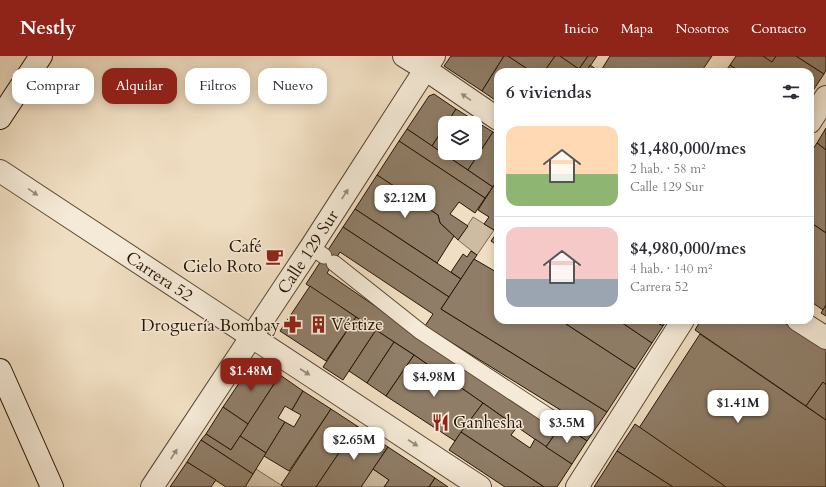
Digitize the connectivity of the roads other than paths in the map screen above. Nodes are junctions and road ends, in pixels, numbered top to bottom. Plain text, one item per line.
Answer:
1 (41, 56) edge
2 (404, 56) edge
3 (430, 63) edge
4 (826, 96) edge
5 (494, 116) edge
6 (814, 116) edge
7 (0, 118) edge
8 (0, 171) edge
9 (323, 255) junction
10 (680, 324) edge
11 (804, 324) edge
12 (251, 337) junction
13 (826, 338) edge
14 (0, 370) edge
15 (556, 421) dead end
16 (52, 487) edge
17 (152, 487) edge
18 (480, 487) edge
19 (577, 487) edge

1 - 7 street
2 - 3 street
5 -> 3 street
9 -> 3 street, Calle 129 Sur
4 - 6 street
8 -> 12 street, Carrera 52
9 - 12 street, Calle 129 Sur
9 - 15 lane
10 - 19 street
11 - 13 street
17 -> 12 street, Calle 129 Sur
12 -> 18 street, Carrera 52
14 - 16 street

